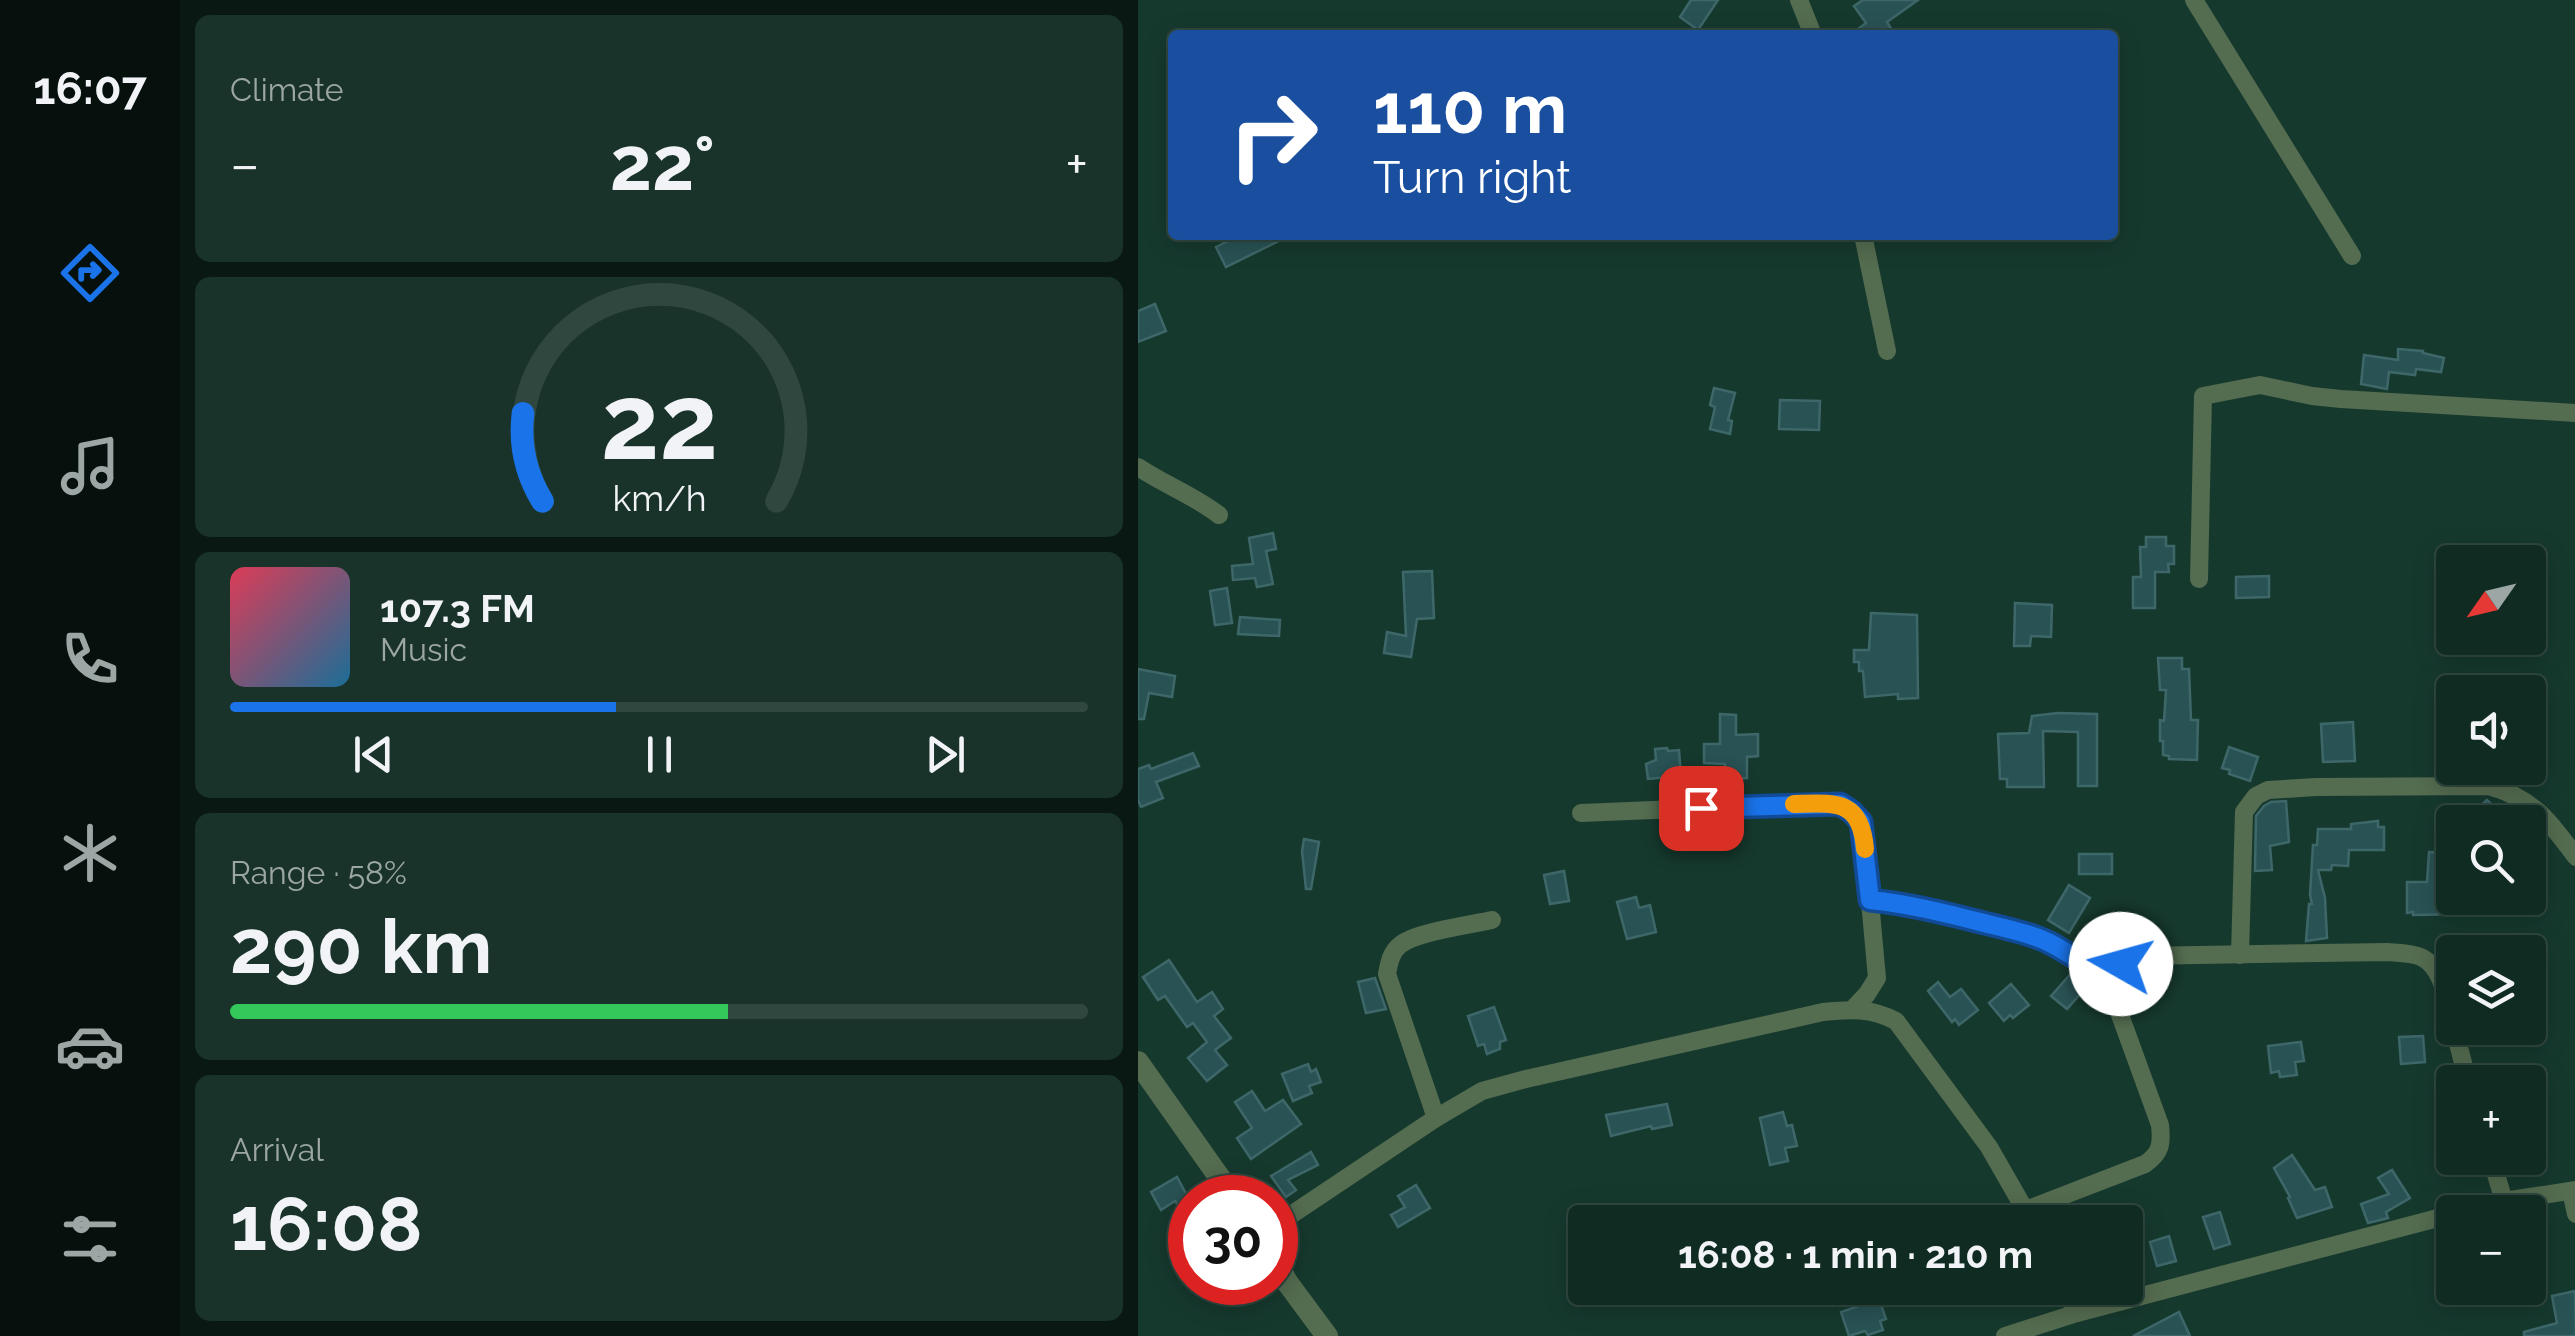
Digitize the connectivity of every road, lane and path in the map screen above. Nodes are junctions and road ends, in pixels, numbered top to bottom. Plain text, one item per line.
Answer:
1 (1798, 0) edge
2 (2194, 0) edge
3 (1811, 30) edge
4 (1864, 240) edge
5 (2352, 256) dead end
6 (1887, 351) dead end
7 (2576, 413) edge
8 (1138, 467) edge
9 (1219, 515) dead end
10 (2198, 579) dead end
11 (1581, 813) dead end
12 (2576, 858) edge
13 (1870, 900) junction
14 (1492, 920) dead end
15 (2240, 955) junction
16 (2103, 968) junction
17 (2436, 969) edge
18 (1853, 1008) junction
19 (1138, 1062) edge
20 (1436, 1118) junction
21 (1218, 1175) edge
22 (2573, 1190) edge
23 (2538, 1195) edge
24 (2023, 1205) edge
25 (2054, 1205) edge
26 (1298, 1210) edge
27 (2576, 1214) edge
28 (2436, 1218) edge
29 (1298, 1297) edge
30 (2072, 1305) edge
31 (2076, 1313) junction
32 (1327, 1336) edge
33 (2005, 1336) edge

1 - 3 street
2 - 5 street
4 - 6 street
7 - 10 street
8 - 9 street
11 - 13 street
12 - 15 street
13 - 16 street
13 - 18 street
14 - 20 street
15 - 16 street
15 - 17 street
16 - 25 street
18 - 20 street
18 - 24 street
19 - 21 street
20 - 26 street
22 - 23 street
22 - 27 street
28 - 31 street
29 - 32 street
30 - 31 street
31 - 33 street

